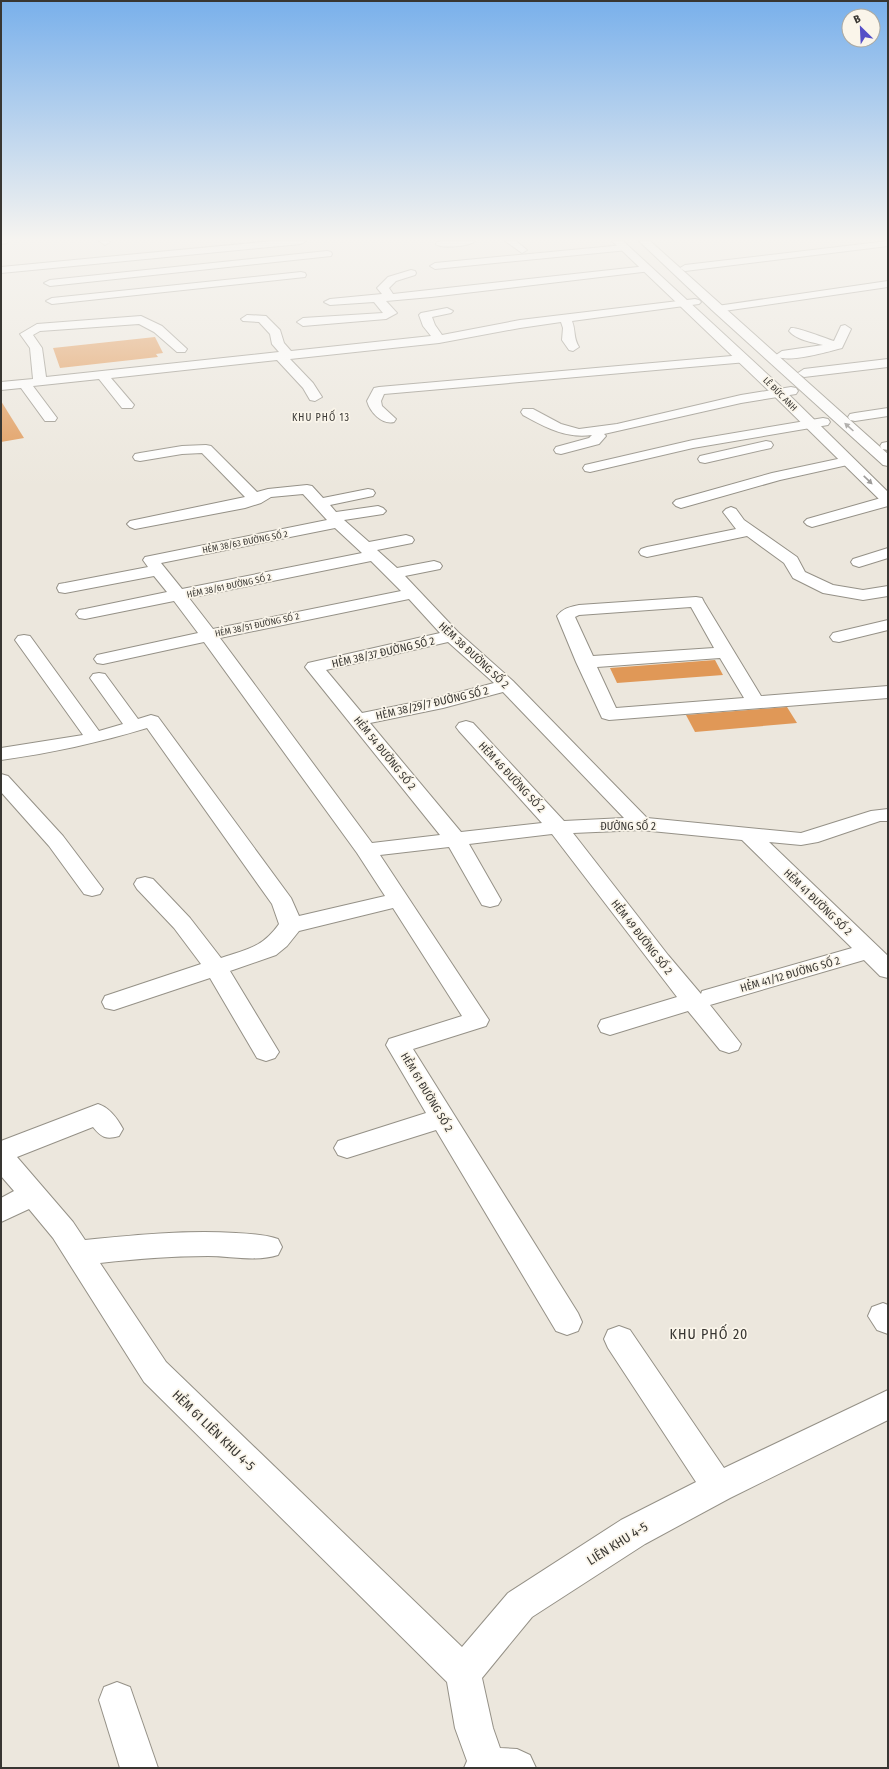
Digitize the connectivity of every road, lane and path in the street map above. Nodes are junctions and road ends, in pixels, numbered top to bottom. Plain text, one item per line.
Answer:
1 (81, 324) edge
2 (149, 324) edge
3 (267, 324) edge
4 (428, 324) edge
5 (526, 324) edge
6 (567, 324) edge
7 (709, 324) edge
8 (712, 324) edge
9 (739, 324) edge
10 (742, 324) edge
11 (845, 329) dead end
12 (795, 331) dead end
13 (438, 339) junction
14 (838, 345) junction
15 (573, 347) dead end
16 (181, 349) dead end
17 (782, 355) junction
18 (285, 356) junction
19 (743, 359) junction
20 (888, 364) edge
21 (804, 374) junction
22 (102, 375) junction
23 (3, 382) edge
24 (40, 382) junction
25 (24, 384) junction
26 (784, 392) junction
27 (315, 397) dead end
28 (126, 404) dead end
29 (528, 412) dead end
30 (888, 412) edge
31 (855, 417) junction
32 (50, 418) dead end
33 (389, 419) dead end
34 (818, 426) junction
35 (595, 431) junction
36 (888, 446) edge
37 (561, 450) dead end
38 (140, 457) dead end
39 (705, 459) dead end
40 (847, 461) junction
41 (888, 462) edge
42 (590, 468) dead end
43 (883, 477) dead end
44 (368, 493) dead end
45 (256, 500) junction
46 (888, 500) edge
47 (320, 503) junction
48 (681, 503) dead end
49 (378, 511) dead end
50 (731, 512) dead end
51 (335, 520) junction
52 (812, 522) dead end
53 (135, 524) dead end
54 (749, 531) junction
55 (406, 540) dead end
56 (368, 552) junction
57 (647, 552) dead end
58 (888, 553) edge
59 (859, 562) dead end
60 (154, 565) junction
61 (434, 566) dead end
62 (393, 573) junction
63 (64, 588) dead end
64 (888, 591) edge
65 (412, 594) junction
66 (178, 597) junction
67 (85, 614) dead end
68 (888, 624) edge
69 (209, 636) junction
70 (452, 636) junction
71 (839, 637) dead end
72 (24, 640) dead end
73 (726, 652) junction
74 (103, 659) dead end
75 (585, 662) junction
76 (314, 668) joint
77 (99, 678) dead end
78 (507, 685) junction
79 (888, 692) edge
80 (756, 703) junction
81 (358, 720) junction
82 (134, 726) junction
83 (466, 727) dead end
84 (95, 738) junction
85 (1, 754) edge
86 (1, 780) edge
87 (888, 814) edge
88 (641, 824) junction
89 (558, 828) junction
90 (748, 834) junction
91 (455, 839) junction
92 (366, 850) junction
93 (145, 884) dead end
94 (92, 889) dead end
95 (398, 900) junction
96 (490, 900) dead end
97 (291, 925) junction
98 (869, 951) junction
99 (216, 968) junction
100 (888, 970) edge
101 (702, 999) junction
102 (114, 1002) dead end
103 (610, 1026) dead end
104 (729, 1044) dead end
105 (266, 1052) dead end
106 (442, 1118) junction
107 (110, 1129) dead end
108 (347, 1148) dead end
109 (1, 1152) edge
110 (1, 1157) edge
111 (32, 1194) junction
112 (1, 1211) edge
113 (268, 1247) dead end
114 (78, 1254) junction
115 (567, 1322) dead end
116 (619, 1339) dead end
117 (888, 1404) edge
118 (718, 1487) junction
119 (463, 1673) junction
120 (117, 1700) dead end
121 (496, 1767) edge
122 (139, 1768) edge

1 - 24 main road
2 - 16 main road
3 - 18 main road
4 - 13 main road
5 - 13 main road
6 - 15 main road
7 - 19 main road, LÊ ĐỨC ANH
8 - 26 main road, LÊ ĐỨC ANH
41 -> 9 main road, LÊ ĐỨC ANH
10 - 17 main road, LÊ ĐỨC ANH
11 - 14 main road
12 - 14 main road
13 - 18 main road
14 - 17 main road
17 - 21 main road, LÊ ĐỨC ANH
18 - 22 main road
18 - 27 main road
19 - 26 main road, LÊ ĐỨC ANH
19 - 33 main road
20 - 21 main road
21 - 31 main road, LÊ ĐỨC ANH
22 - 24 main road
22 - 28 main road
23 - 25 main road
24 - 25 main road
25 - 32 main road
26 - 34 main road, LÊ ĐỨC ANH
26 - 35 main road
29 - 35 main road
30 - 31 main road
31 - 36 main road, LÊ ĐỨC ANH
34 - 39 main road
34 - 40 main road, LÊ ĐỨC ANH
34 - 42 main road
34 - 43 main road, LÊ ĐỨC ANH
35 - 37 main road
38 - 45 main road
40 -> 46 main road, LÊ ĐỨC ANH
40 - 48 main road
44 - 47 main road
45 - 47 main road, HẺM 38 ĐƯỜNG SỐ 2
45 - 53 main road
46 - 52 main road
47 - 51 main road, HẺM 38 ĐƯỜNG SỐ 2
49 - 51 main road, HẺM 38/63 ĐƯỜNG SỐ 2
50 - 54 main road
51 - 56 main road, HẺM 38 ĐƯỜNG SỐ 2
51 - 60 main road, HẺM 38/63 ĐƯỜNG SỐ 2
54 - 57 main road
54 - 64 main road
55 - 56 main road, HẺM 38/61 ĐƯỜNG SỐ 2
56 - 62 main road, HẺM 38 ĐƯỜNG SỐ 2
56 - 66 main road, HẺM 38/61 ĐƯỜNG SỐ 2
58 - 59 main road
60 - 63 main road, HẺM 38/63 ĐƯỜNG SỐ 2
60 - 66 main road, HẺM 61 ĐƯỜNG SỐ 2
61 - 62 main road
62 - 65 main road, HẺM 38 ĐƯỜNG SỐ 2
65 - 69 main road, HẺM 38/51 ĐƯỜNG SỐ 2
65 - 70 main road, HẺM 38 ĐƯỜNG SỐ 2
66 - 67 main road, HẺM 38/61 ĐƯỜNG SỐ 2
66 - 69 main road, HẺM 61 ĐƯỜNG SỐ 2
68 - 71 main road
69 - 74 main road, HẺM 38/51 ĐƯỜNG SỐ 2
69 - 92 main road, HẺM 61 ĐƯỜNG SỐ 2
70 - 76 main road, HẺM 38/37 ĐƯỜNG SỐ 2
70 - 78 main road, HẺM 38 ĐƯỜNG SỐ 2
72 - 84 main road
73 - 75 main road
73 - 75 main road
73 - 80 main road
75 - 80 main road
76 - 81 main road, HẺM 54 ĐƯỜNG SỐ 2
77 - 82 main road
78 - 81 main road, HẺM 38/29/7 ĐƯỜNG SỐ 2
78 - 88 main road, HẺM 38 ĐƯỜNG SỐ 2
79 - 80 main road
81 - 91 main road, HẺM 54 ĐƯỜNG SỐ 2
82 - 84 main road
82 - 97 main road
83 - 89 main road, HẺM 46 ĐƯỜNG SỐ 2
84 - 85 main road
86 - 94 main road
87 - 90 main road, ĐƯỜNG SỐ 2
88 - 89 main road, ĐƯỜNG SỐ 2
88 - 90 main road, ĐƯỜNG SỐ 2
89 - 91 main road, ĐƯỜNG SỐ 2
89 - 101 main road, HẺM 49 ĐƯỜNG SỐ 2
90 - 98 main road, HẺM 41 ĐƯỜNG SỐ 2
91 - 92 main road, ĐƯỜNG SỐ 2
91 - 96 main road, HẺM 54 ĐƯỜNG SỐ 2
92 - 95 main road, HẺM 61 ĐƯỜNG SỐ 2
93 - 99 main road
95 - 97 main road
95 - 106 main road, HẺM 61 ĐƯỜNG SỐ 2
97 - 99 main road
98 - 100 main road, HẺM 41 ĐƯỜNG SỐ 2
98 - 101 main road, HẺM 41/12 ĐƯỜNG SỐ 2
99 - 102 main road
99 - 105 main road
101 - 103 main road, HẺM 41/12 ĐƯỜNG SỐ 2
101 - 104 main road, HẺM 49 ĐƯỜNG SỐ 2
106 - 108 main road
106 - 115 main road, HẺM 61 ĐƯỜNG SỐ 2
107 - 109 main road
110 - 111 main road, HẺM 61 LIÊN KHU 4-5
111 - 112 main road
111 - 114 main road, HẺM 61 LIÊN KHU 4-5
113 - 114 main road
114 - 119 main road, HẺM 61 LIÊN KHU 4-5
116 - 118 main road
117 - 118 main road, LIÊN KHU 4-5
118 - 119 main road, LIÊN KHU 4-5
119 - 121 main road
120 - 122 main road

